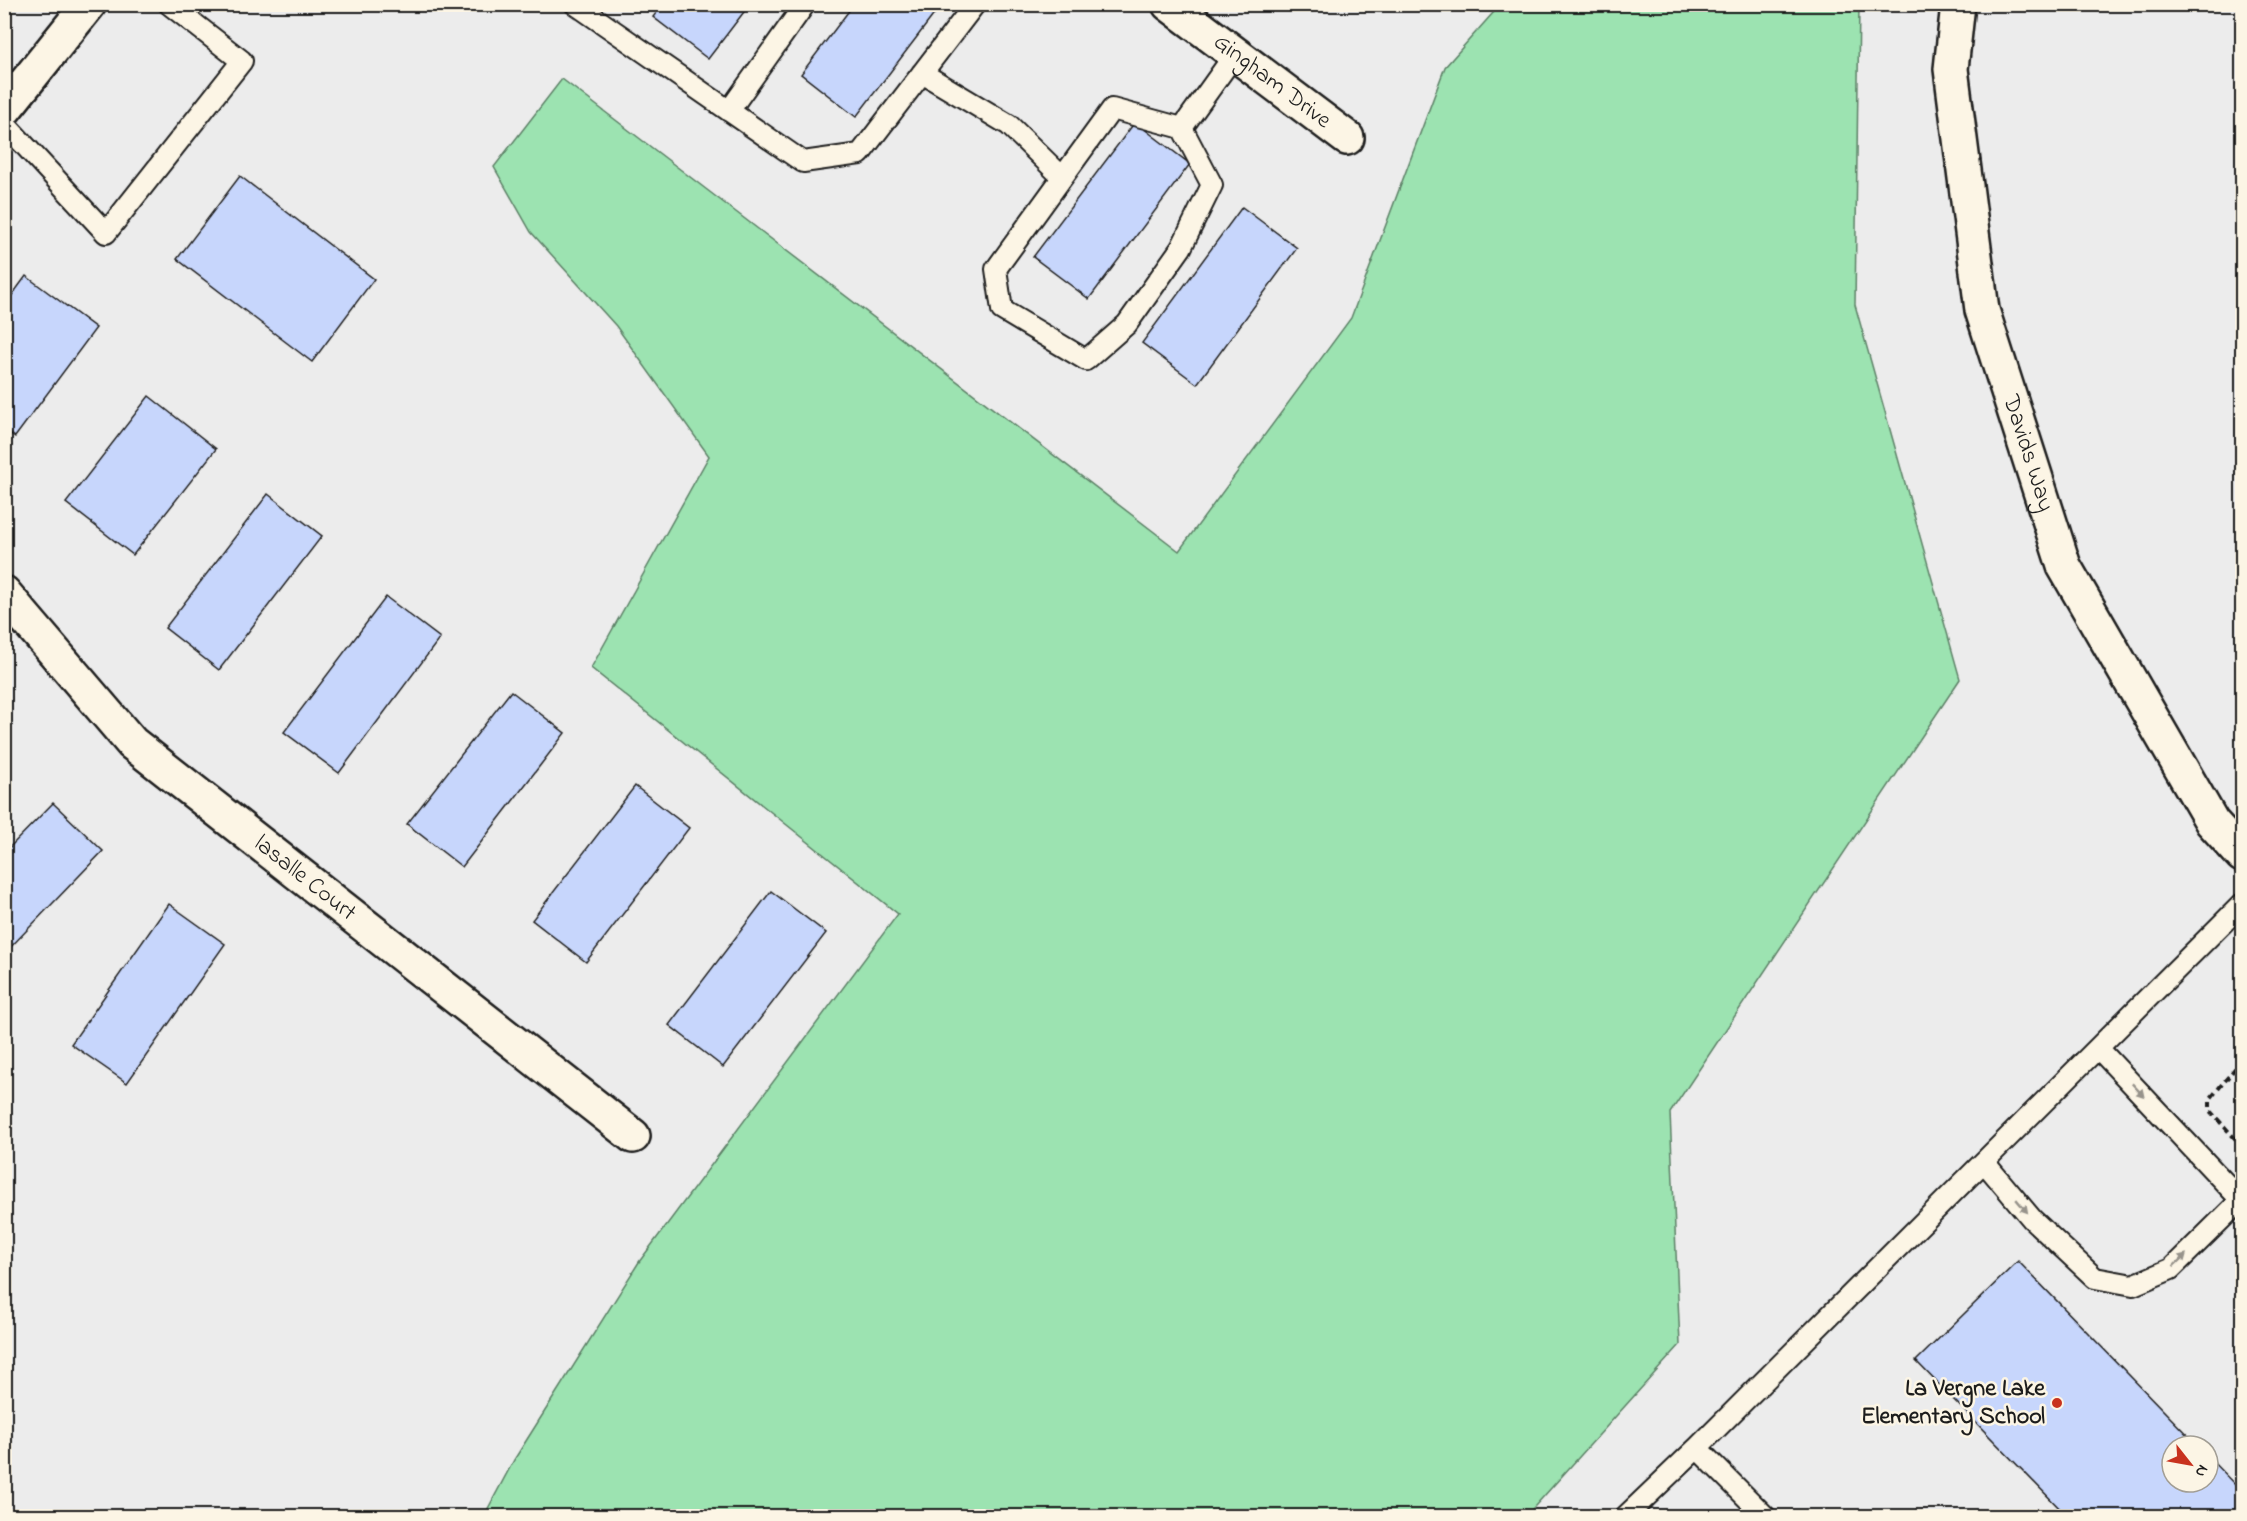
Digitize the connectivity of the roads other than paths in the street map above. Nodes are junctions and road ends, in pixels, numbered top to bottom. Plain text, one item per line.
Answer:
1 (89, 4) edge
2 (169, 4) edge
3 (805, 4) edge
4 (975, 4) edge
5 (1169, 4) edge
6 (1958, 4) edge
7 (588, 8) edge
8 (1234, 54) junction
9 (922, 73) junction
10 (4, 110) edge
11 (729, 111) junction
12 (4, 123) edge
13 (1182, 128) junction
14 (1347, 138) dead end
15 (1062, 177) junction
16 (4, 593) edge
17 (2242, 855) edge
18 (2242, 904) edge
19 (2098, 1048) junction
20 (633, 1136) dead end
21 (1984, 1162) junction
22 (2242, 1200) edge
23 (1697, 1448) junction
24 (1626, 1516) edge
25 (1765, 1516) edge

1 - 10 street
2 - 12 lane
3 - 11 lane
4 - 9 lane
5 - 8 street, Gingham Drive
6 - 17 street, Davids Way
7 - 11 lane
8 - 13 lane
8 - 14 street, Gingham Drive
9 - 11 lane
9 - 15 lane
13 - 15 lane
13 - 15 lane
16 - 20 street, lasalle Court
18 - 19 lane
19 - 21 lane
19 -> 22 lane
21 -> 22 lane
21 - 23 lane
23 - 24 lane
23 - 25 lane

